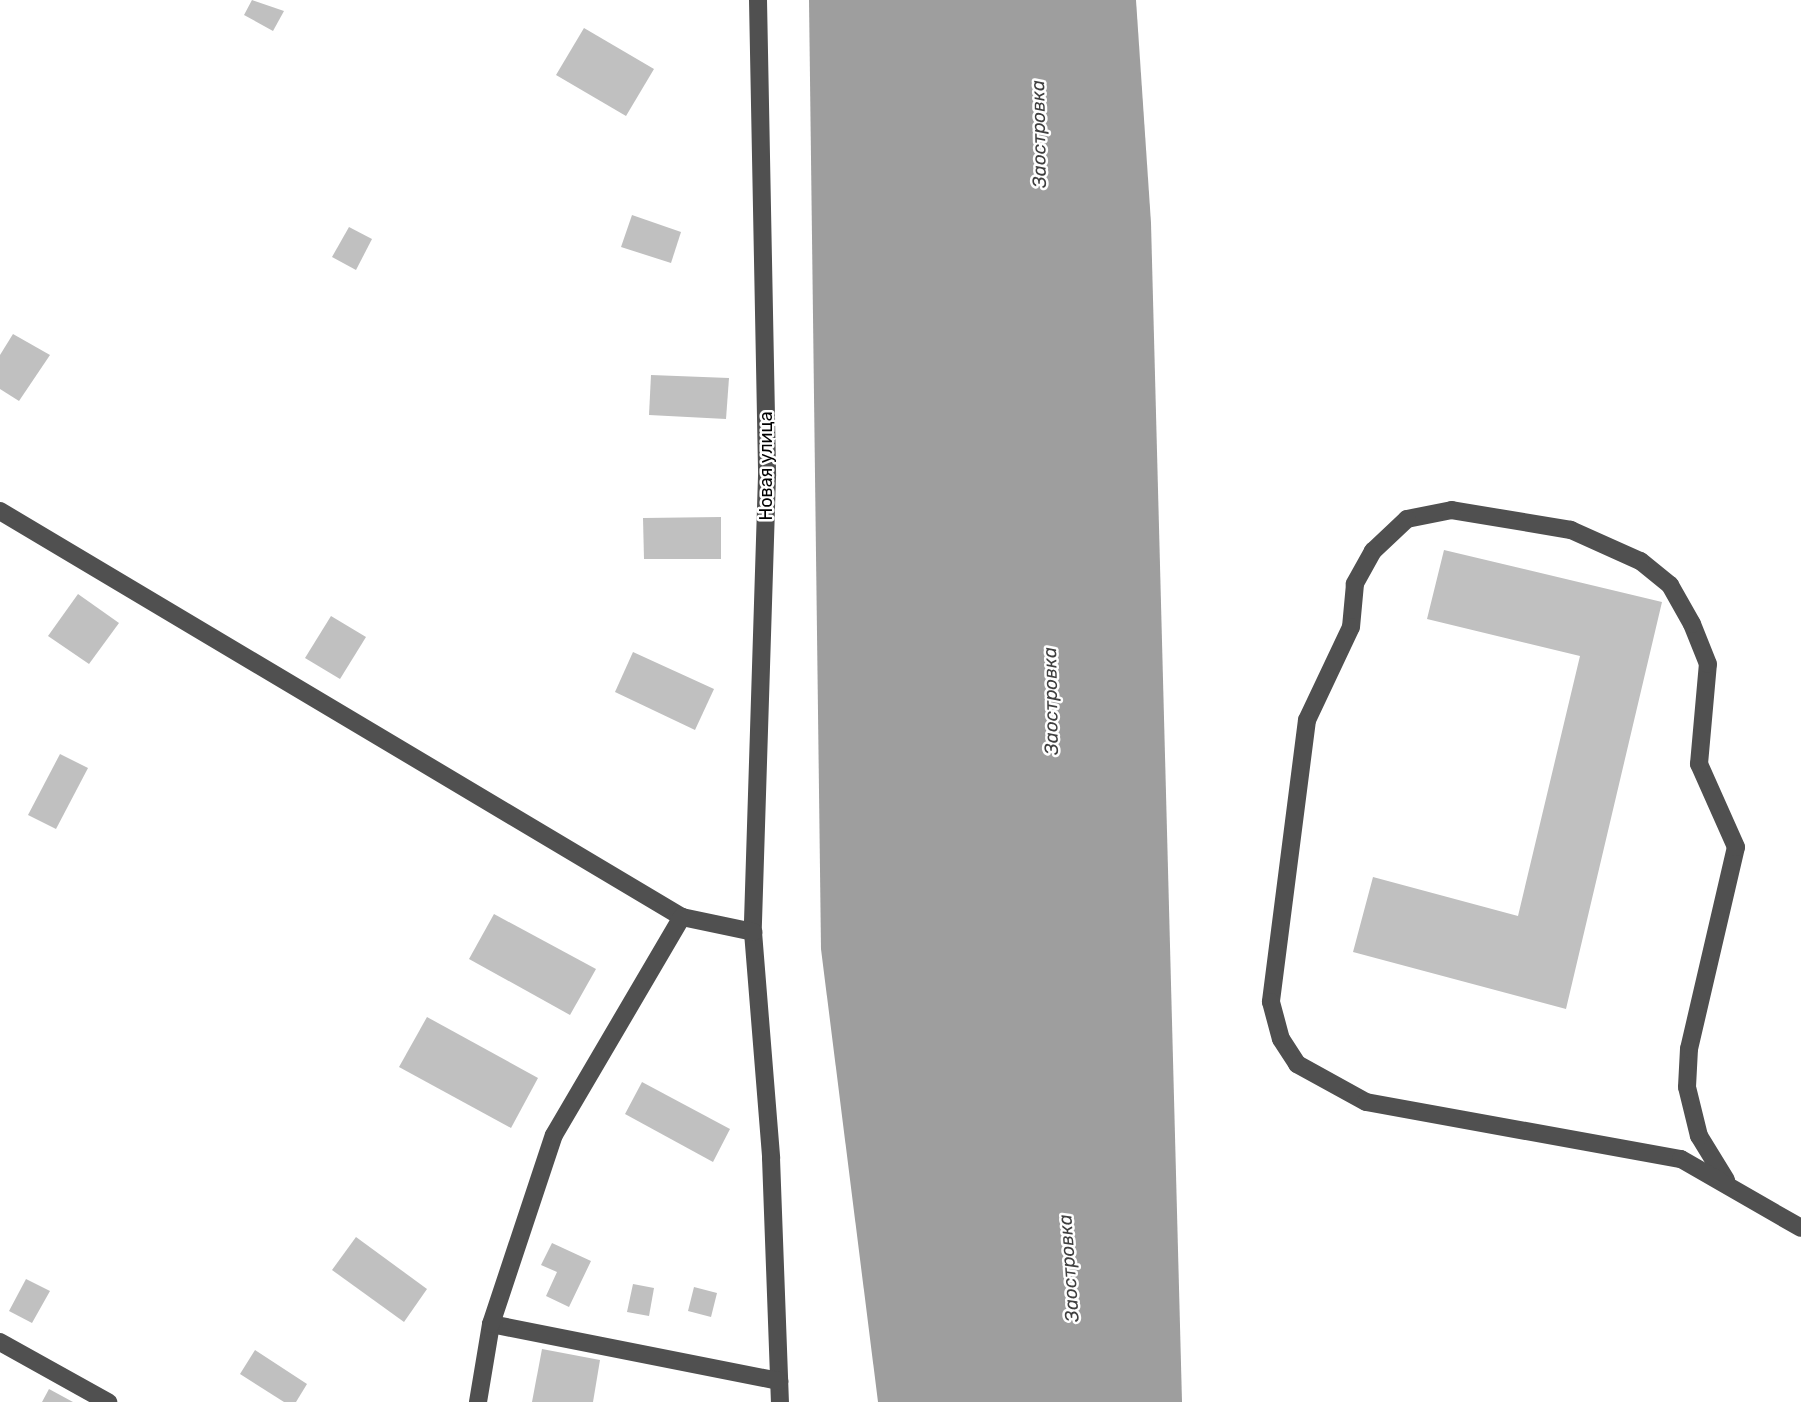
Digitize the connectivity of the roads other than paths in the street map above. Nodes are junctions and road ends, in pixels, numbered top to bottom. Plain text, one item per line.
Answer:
1 (758, 0) edge
2 (0, 511) edge
3 (682, 917) junction
4 (753, 932) junction
5 (1726, 1180) junction
6 (1801, 1228) edge
7 (491, 1324) junction
8 (0, 1342) edge
9 (779, 1381) junction
10 (108, 1402) edge
11 (478, 1402) edge
12 (780, 1402) edge

1 - 4 street, Новая улица
2 - 3 street
3 - 4 street
3 - 7 street
4 - 9 street, Новая улица
5 - 5 street
5 - 6 street
7 - 9 street
7 - 11 street
8 - 10 street
9 - 12 street, Новая улица

